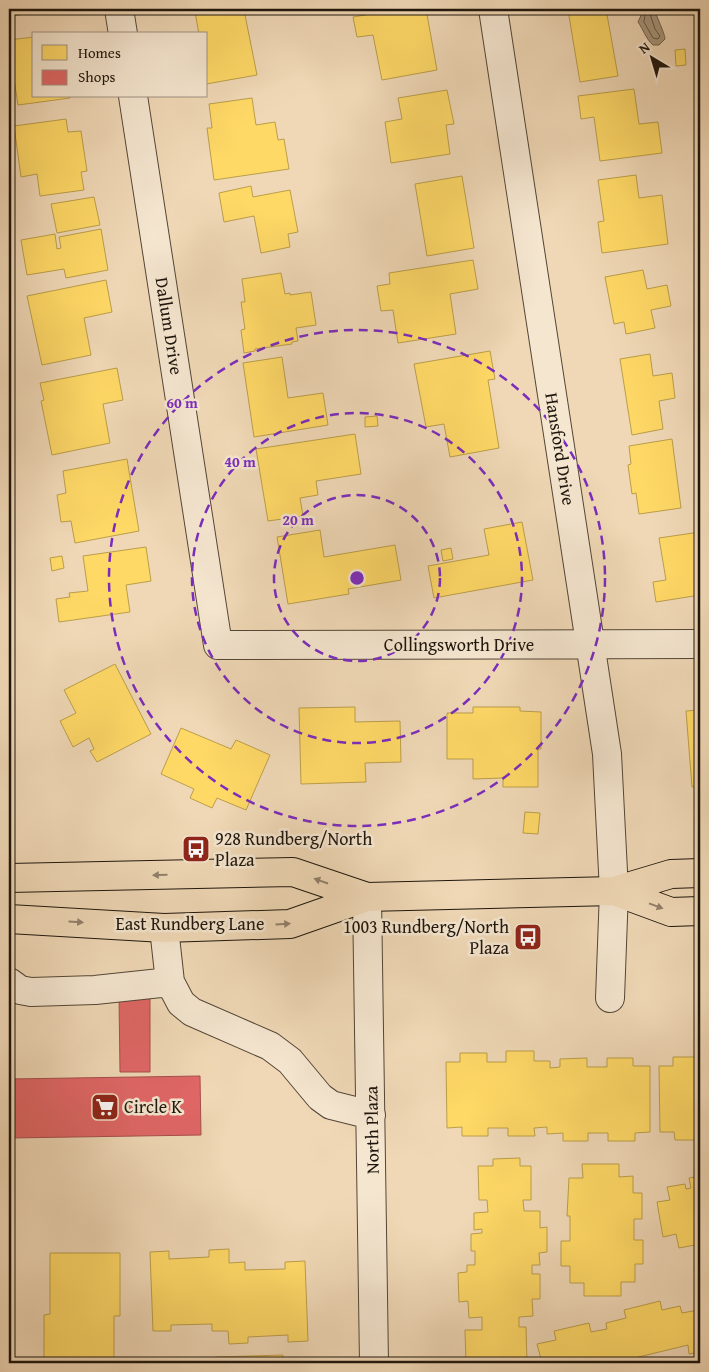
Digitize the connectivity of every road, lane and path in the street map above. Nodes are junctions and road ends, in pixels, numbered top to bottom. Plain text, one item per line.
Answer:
1 (119, 9) edge
2 (493, 9) edge
3 (123, 32) edge
4 (133, 98) edge
5 (700, 644) edge
6 (218, 645) joint
7 (590, 645) junction
8 (700, 873) edge
9 (9, 878) edge
10 (614, 891) junction
11 (367, 897) junction
12 (700, 911) edge
13 (9, 919) edge
14 (164, 928) junction
15 (9, 982) edge
16 (170, 982) junction
17 (610, 998) dead end
18 (371, 1115) junction
19 (374, 1363) edge

1 - 3 street
2 - 7 street, Hansford Drive
4 - 6 street, Dallum Drive
5 - 7 street, Collingsworth Drive
6 - 7 street, Collingsworth Drive
7 - 10 street, Hansford Drive
8 - 10 main road, East Rundberg Lane
11 -> 9 main road, East Rundberg Lane
10 - 11 main road, East Rundberg Lane
10 -> 12 main road, East Rundberg Lane
10 - 17 street, Hansford Drive
14 -> 11 main road, East Rundberg Lane
11 - 18 street, North Plaza
13 -> 14 main road, East Rundberg Lane
14 - 16 street
15 - 16 street
16 - 18 street
18 - 19 street, North Plaza

